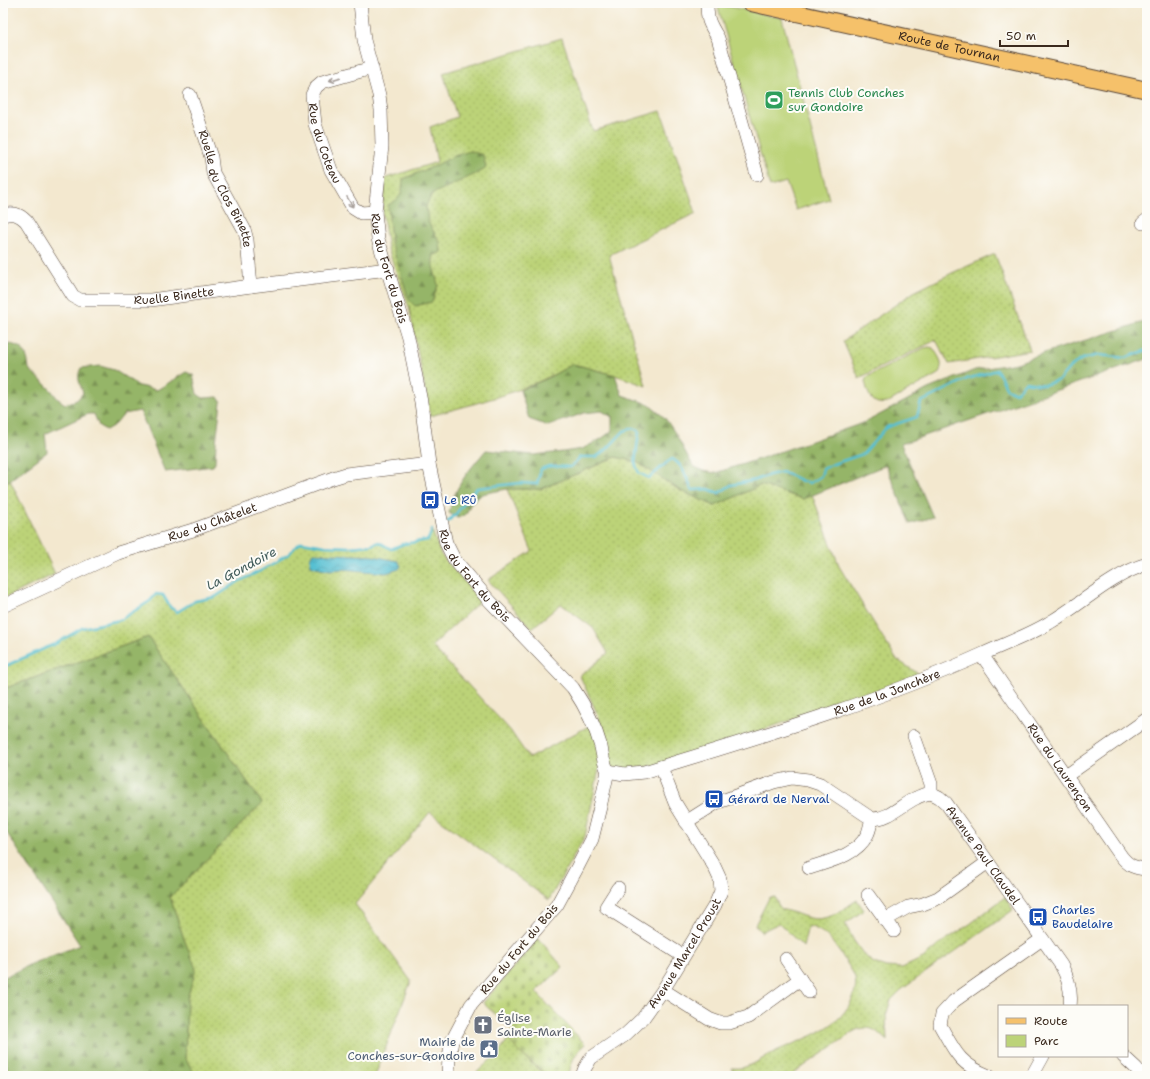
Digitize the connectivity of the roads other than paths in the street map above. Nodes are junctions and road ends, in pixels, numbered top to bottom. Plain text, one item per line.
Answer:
1 (360, 3) edge
2 (707, 3) edge
3 (752, 3) edge
4 (372, 68) junction
5 (1147, 90) edge
6 (190, 95) dead end
7 (757, 175) dead end
8 (375, 212) junction
9 (3, 215) edge
10 (388, 269) junction
11 (251, 286) junction
12 (429, 464) junction
13 (1147, 564) edge
14 (3, 606) edge
15 (982, 654) junction
16 (1147, 720) edge
17 (914, 736) dead end
18 (661, 767) junction
19 (608, 770) junction
20 (1066, 776) junction
21 (931, 793) junction
22 (872, 819) junction
23 (686, 822) junction
24 (988, 862) junction
25 (809, 868) dead end
26 (1147, 869) edge
27 (618, 888) dead end
28 (868, 895) dead end
29 (885, 920) junction
30 (894, 931) dead end
31 (1042, 939) junction
32 (683, 956) junction
33 (786, 959) dead end
34 (800, 979) junction
35 (663, 990) junction
36 (809, 992) dead end
37 (1070, 1005) edge
38 (1042, 1057) edge
39 (1124, 1057) edge
40 (448, 1076) edge
41 (582, 1076) edge
42 (989, 1076) edge
43 (1032, 1076) edge
44 (1142, 1076) edge

1 - 4 street, Rue du Fort du Bois
2 - 7 street
3 - 5 main road, Route de Tournan
4 - 8 street, Rue du Fort du Bois
4 -> 8 street, Rue du Coteau
6 - 11 street, Ruelle du Clos Binette
8 - 10 street, Rue du Fort du Bois
9 - 11 street, Ruelle Binette
10 - 11 street, Ruelle Binette
10 - 12 street, Rue du Fort du Bois
12 - 14 street, Rue du Châtelet
12 - 19 street, Rue du Fort du Bois
13 - 15 street, Rue de la Jonchère
15 - 18 street, Rue de la Jonchère
15 - 20 street, Rue du Laurençon
16 - 20 street
17 - 21 street
18 - 19 street, Rue de la Jonchère
18 - 23 street, Avenue Marcel Proust
19 - 40 street, Rue du Fort du Bois
20 - 26 street, Rue du Laurençon
21 - 22 street
21 - 24 street, Avenue Paul Claudel
22 - 23 street
22 - 25 street
23 - 32 street, Avenue Marcel Proust
24 - 29 street
24 - 31 street, Avenue Paul Claudel
27 - 32 street
28 - 29 street
29 - 30 street
31 - 37 street, Avenue Paul Claudel
31 - 42 street
32 - 35 street, Avenue Marcel Proust
33 - 34 street
34 - 35 street
34 - 36 street
35 - 41 street, Avenue Marcel Proust
38 - 43 street
39 - 44 street

